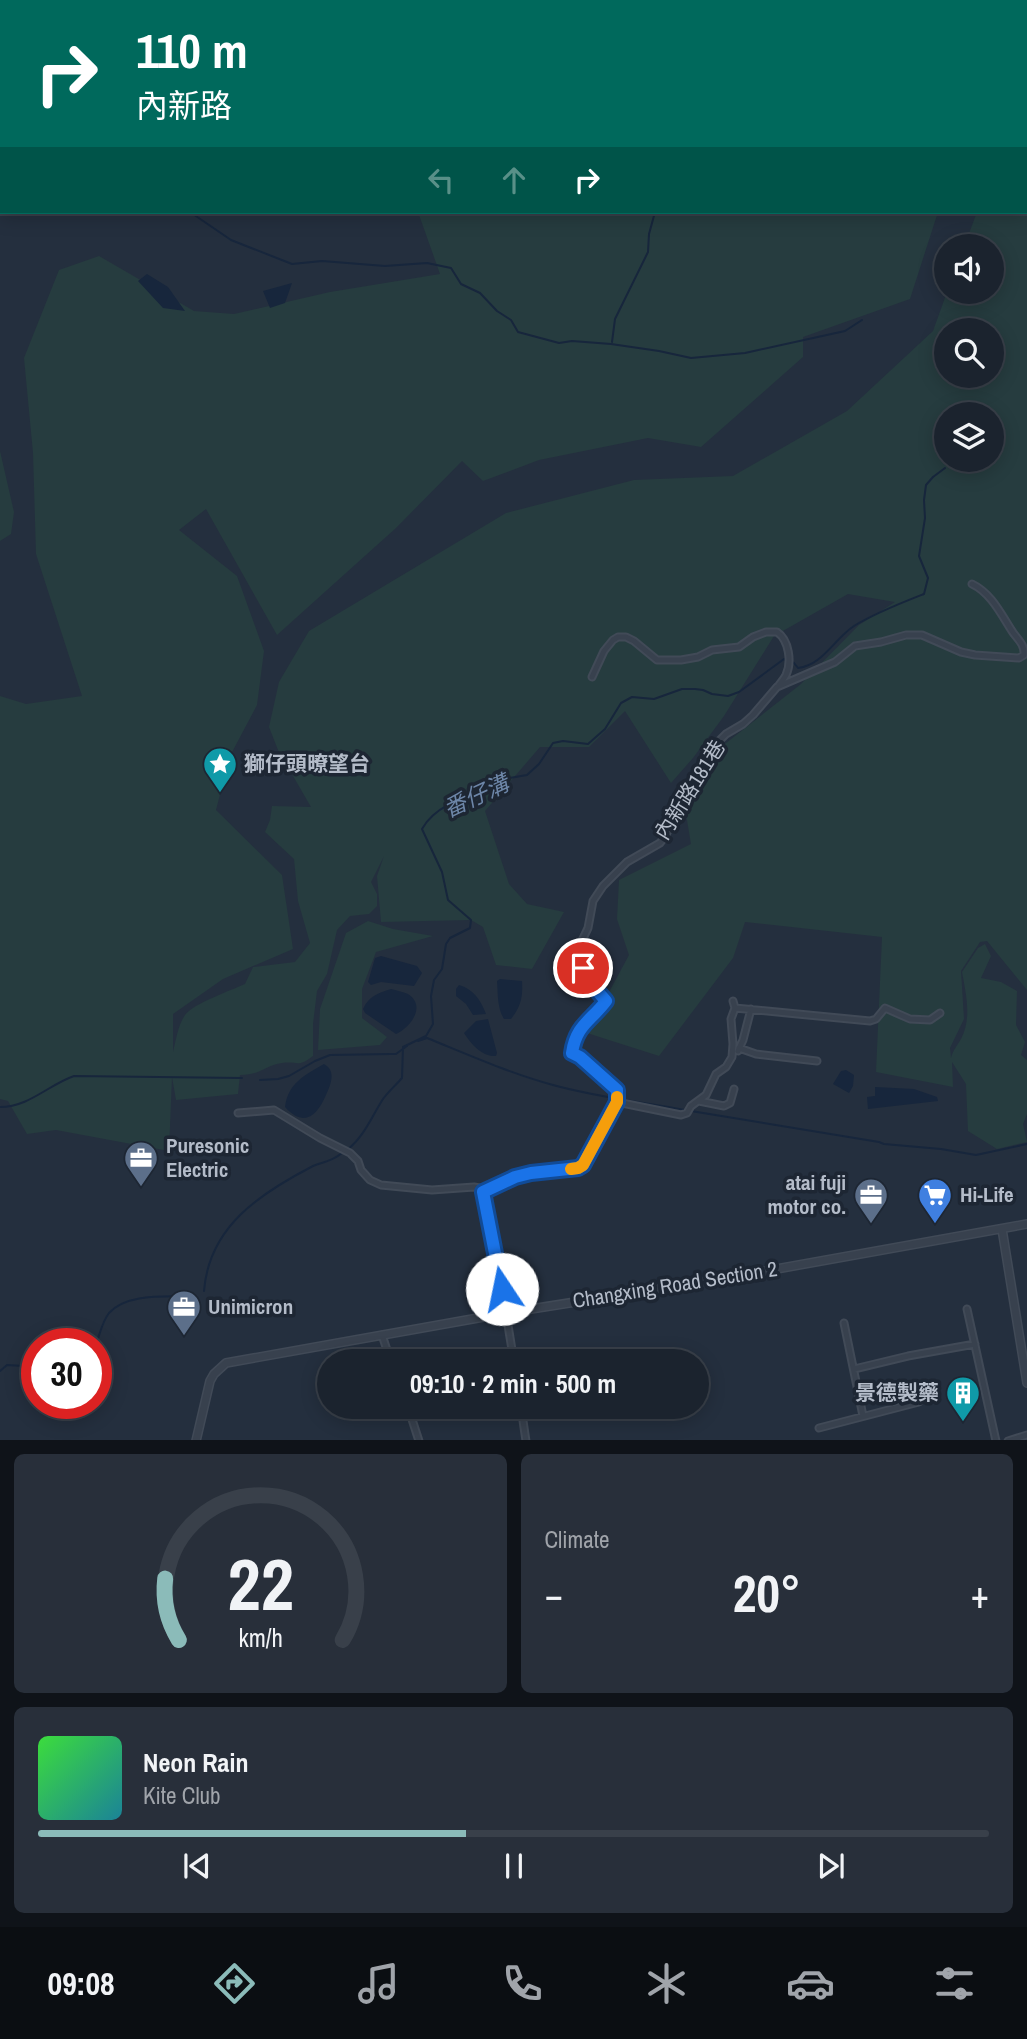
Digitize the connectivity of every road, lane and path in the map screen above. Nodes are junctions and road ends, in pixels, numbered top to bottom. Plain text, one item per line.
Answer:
1 (972, 584) dead end
2 (592, 677) dead end
3 (777, 687) junction
4 (751, 1009) junction
5 (940, 1013) dead end
6 (739, 1048) junction
7 (732, 1054) junction
8 (817, 1061) dead end
9 (734, 1089) dead end
10 (699, 1101) junction
11 (617, 1102) junction
12 (238, 1113) dead end
13 (483, 1192) junction
14 (1027, 1224) edge
15 (1002, 1229) junction
16 (967, 1309) dead end
17 (506, 1313) junction
18 (844, 1323) dead end
19 (382, 1335) junction
20 (975, 1345) junction
21 (387, 1349) edge
22 (512, 1349) edge
23 (854, 1369) junction
24 (1027, 1383) edge
25 (919, 1402) dead end
26 (863, 1416) junction
27 (412, 1419) edge
28 (523, 1419) edge
29 (819, 1428) dead end
30 (1027, 1435) edge
31 (196, 1440) edge
32 (419, 1440) edge
33 (526, 1440) edge
34 (996, 1440) edge
35 (1008, 1440) edge

1 - 3 street, 內新路181巷
2 - 3 street
3 - 11 street, 內新路181巷
4 - 5 street
4 - 6 street
4 - 7 street
6 - 7 street
6 - 8 street
7 - 10 street
9 - 10 street
10 - 11 street
11 - 13 street
12 - 13 street
13 - 17 street
14 - 15 street, Changxing Road Section 2
15 - 17 street, Changxing Road Section 2
15 - 24 street
16 - 20 street
17 - 19 street, Changxing Road Section 2
17 - 22 street
18 - 23 street
19 - 21 street
19 - 31 street, Changxing Road Section 2
20 - 23 street
20 - 34 street
23 - 26 street
25 - 26 street
26 - 29 street
27 - 32 street
28 - 33 street
30 - 35 street

